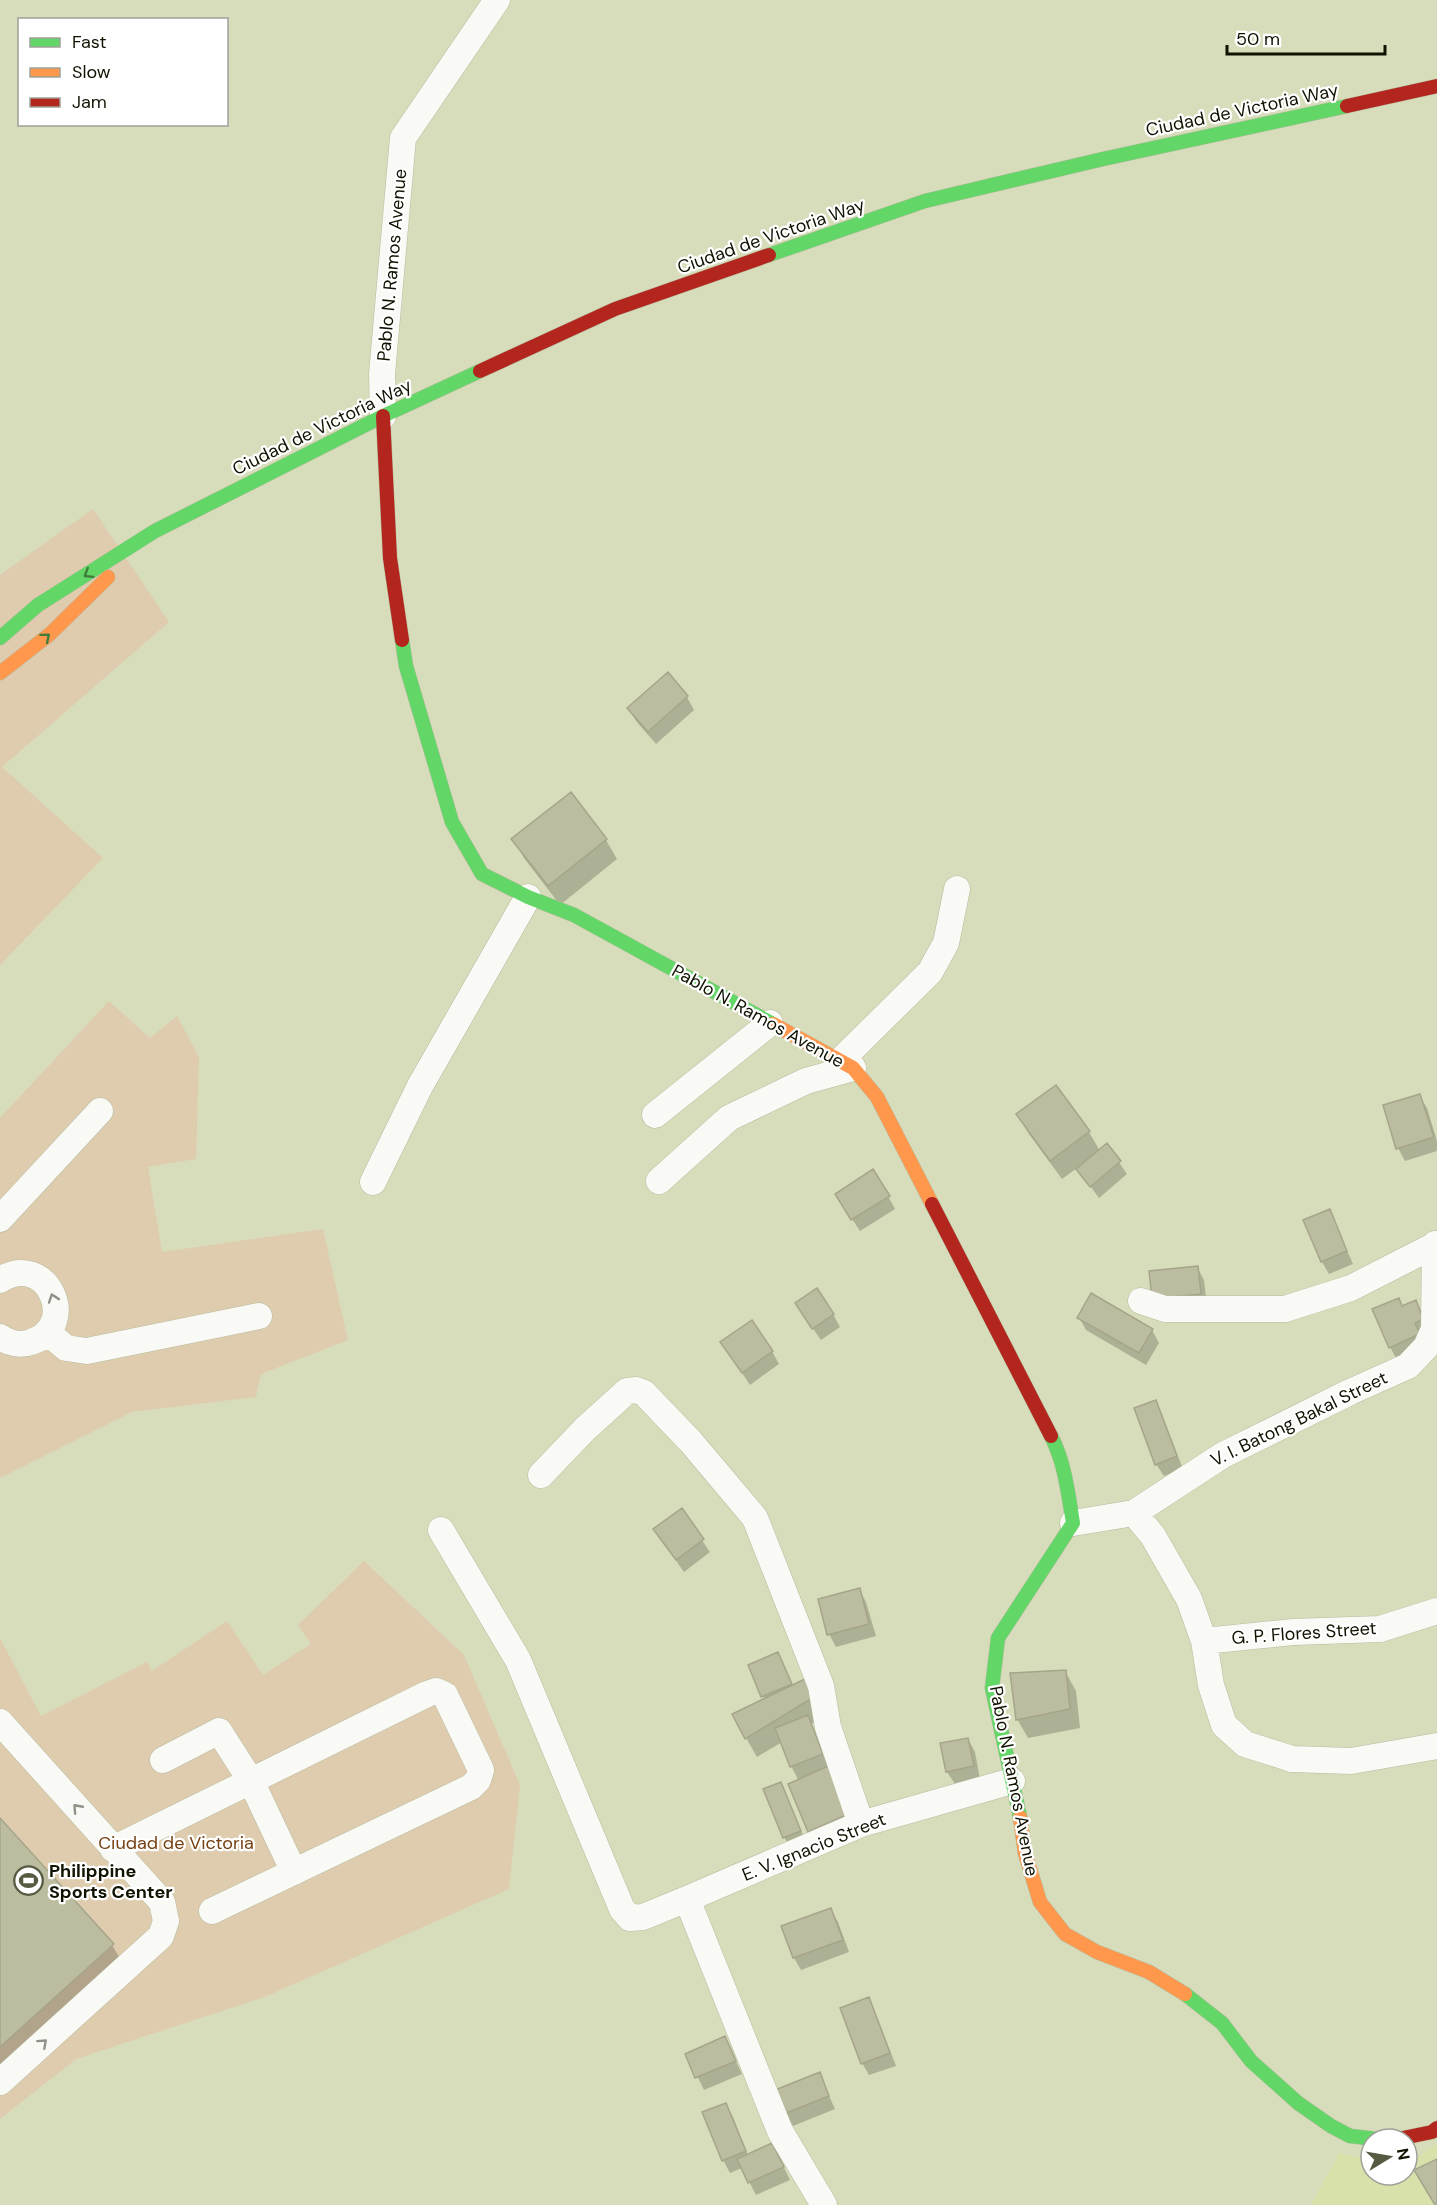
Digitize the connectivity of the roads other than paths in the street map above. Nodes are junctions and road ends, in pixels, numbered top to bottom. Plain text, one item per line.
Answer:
1 (497, 0) edge
2 (1437, 86) edge
3 (383, 416) junction
4 (155, 531) junction
5 (0, 638) edge
6 (0, 674) edge
7 (957, 889) dead end
8 (528, 897) junction
9 (770, 1023) junction
10 (847, 1064) junction
11 (100, 1111) dead end
12 (655, 1115) dead end
13 (659, 1181) dead end
14 (373, 1182) dead end
15 (0, 1219) edge
16 (1436, 1244) edge
17 (0, 1280) edge
18 (1141, 1301) dead end
19 (259, 1316) dead end
20 (47, 1332) junction
21 (0, 1337) edge
22 (541, 1475) dead end
23 (1134, 1513) junction
24 (1073, 1523) junction
25 (441, 1530) dead end
26 (1437, 1611) edge
27 (1204, 1641) junction
28 (0, 1722) edge
29 (1437, 1746) edge
30 (163, 1760) dead end
31 (251, 1781) junction
32 (1012, 1781) junction
33 (861, 1824) junction
34 (113, 1850) junction
35 (294, 1872) junction
36 (687, 1899) junction
37 (212, 1911) dead end
38 (0, 2082) edge
39 (1437, 2128) edge
40 (1419, 2135) edge
41 (1359, 2137) edge
42 (825, 2205) edge

1 - 3 street, Pablo N. Ramos Avenue
2 - 3 street, Ciudad de Victoria Way
3 - 4 street, Ciudad de Victoria Way
3 - 8 street, Pablo N. Ramos Avenue
4 -> 5 street, Ciudad de Victoria Way
6 -> 4 street, Ciudad de Victoria Way
7 - 10 street
8 - 9 street, Pablo N. Ramos Avenue
8 - 14 street
9 - 10 street, Pablo N. Ramos Avenue
9 - 12 street
10 - 13 street
10 - 24 street, Pablo N. Ramos Avenue
11 - 15 street
16 - 18 street
16 - 23 street, V. I. Batong Bakal Street
20 -> 17 street
19 - 20 street
20 - 21 street
22 - 33 street
23 - 24 street, V. I. Batong Bakal Street
23 - 27 street
24 - 32 street, Pablo N. Ramos Avenue
25 - 36 street, E. V. Ignacio Street
26 - 27 street, G. P. Flores Street
27 - 29 street
34 -> 28 street
30 - 31 street
31 - 34 street
31 - 35 street
31 - 35 street
32 - 33 street, E. V. Ignacio Street
32 - 41 street, Pablo N. Ramos Avenue
33 - 36 street, E. V. Ignacio Street
38 -> 34 street
35 - 37 street
36 - 42 street
39 - 40 street

